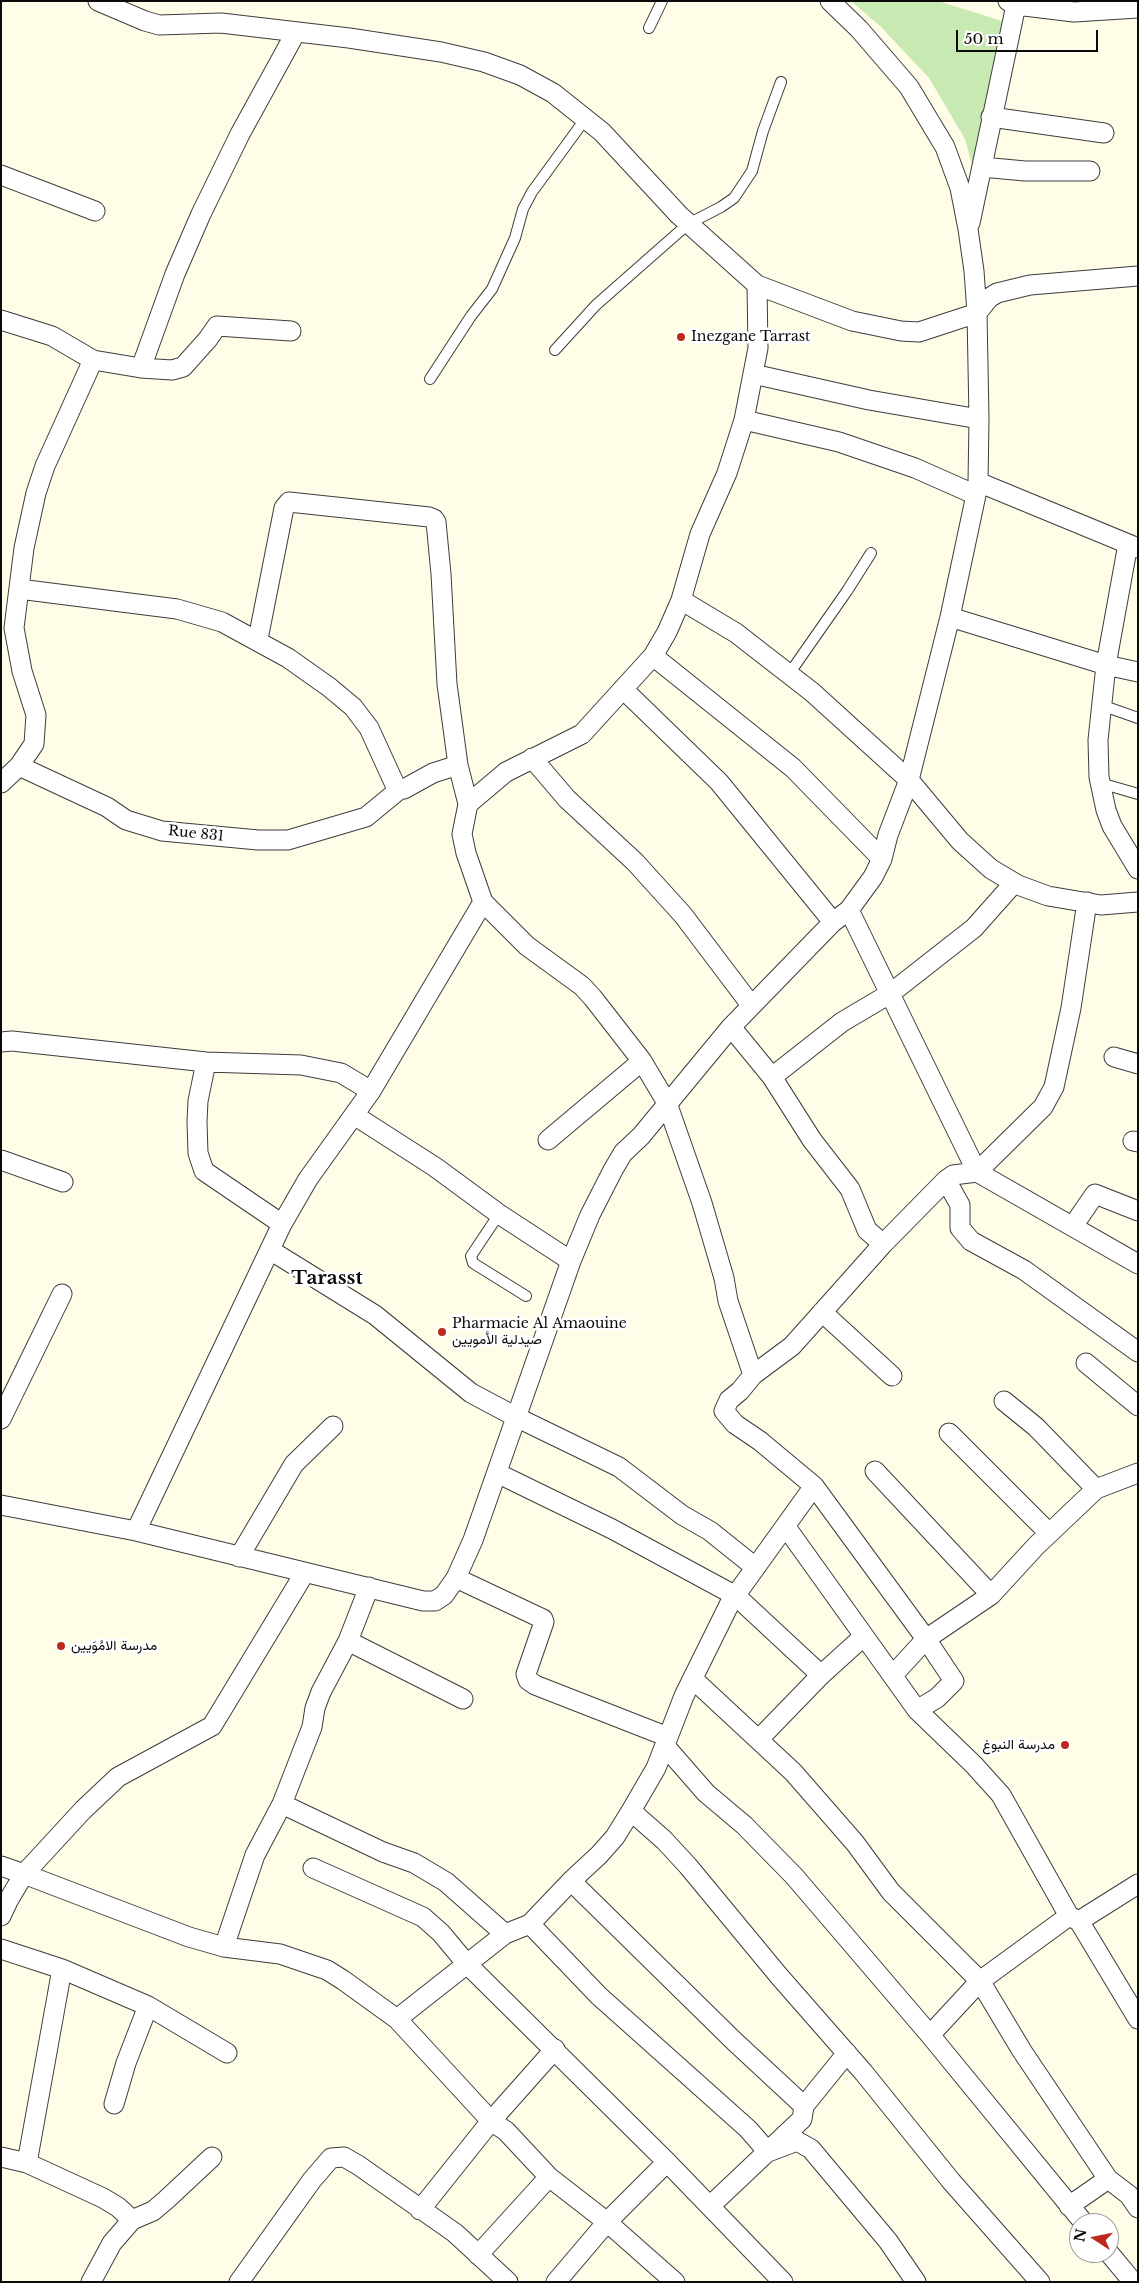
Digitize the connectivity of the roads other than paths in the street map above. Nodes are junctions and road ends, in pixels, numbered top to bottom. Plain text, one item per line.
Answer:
1 (98, 1) edge
2 (662, 1) edge
3 (830, 1) edge
4 (1012, 3) edge
5 (1138, 8) edge
6 (649, 28) dead end
7 (296, 32) junction
8 (781, 82) dead end
9 (991, 117) junction
10 (586, 118) junction
11 (1104, 133) dead end
12 (982, 167) junction
13 (1090, 171) dead end
14 (1, 175) edge
15 (95, 211) dead end
16 (688, 224) junction
17 (968, 229) junction
18 (1138, 276) edge
19 (757, 285) junction
20 (977, 312) junction
21 (1, 320) edge
22 (291, 331) dead end
23 (555, 350) dead end
24 (93, 360) junction
25 (141, 368) junction
26 (753, 374) junction
27 (430, 380) dead end
28 (979, 419) junction
29 (744, 420) junction
30 (977, 488) junction
31 (1133, 546) edge
32 (871, 553) dead end
33 (19, 590) junction
34 (681, 600) junction
35 (950, 617) junction
36 (258, 639) junction
37 (653, 656) junction
38 (1106, 665) junction
39 (1138, 672) edge
40 (789, 674) junction
41 (624, 689) junction
42 (1101, 706) junction
43 (1138, 718) edge
44 (532, 758) junction
45 (458, 765) junction
46 (19, 766) junction
47 (909, 780) junction
48 (1100, 783) junction
49 (1, 784) edge
50 (400, 789) junction
51 (1138, 794) edge
52 (468, 804) junction
53 (882, 859) junction
54 (1138, 869) edge
55 (1014, 882) junction
56 (483, 902) junction
57 (1087, 902) junction
58 (1138, 902) edge
59 (849, 910) junction
60 (833, 922) junction
61 (891, 993) junction
62 (751, 1005) junction
63 (732, 1027) junction
64 (1, 1042) edge
65 (1114, 1057) dead end
66 (642, 1061) junction
67 (206, 1062) junction
68 (1138, 1064) edge
69 (772, 1077) junction
70 (371, 1091) junction
71 (667, 1103) junction
72 (354, 1115) junction
73 (548, 1140) dead end
74 (1, 1160) edge
75 (977, 1172) junction
76 (946, 1180) junction
77 (62, 1182) dead end
78 (1138, 1211) edge
79 (499, 1214) junction
80 (282, 1224) junction
81 (1073, 1226) junction
82 (883, 1244) junction
83 (270, 1250) junction
84 (571, 1261) junction
85 (1138, 1264) edge
86 (62, 1294) dead end
87 (526, 1296) dead end
88 (822, 1312) junction
89 (1138, 1352) edge
90 (1086, 1363) dead end
91 (753, 1375) junction
92 (892, 1376) dead end
93 (1004, 1402) dead end
94 (1138, 1406) edge
95 (518, 1418) junction
96 (1, 1419) edge
97 (333, 1426) dead end
98 (949, 1433) dead end
99 (875, 1471) dead end
100 (497, 1473) junction
101 (1138, 1473) edge
102 (814, 1486) junction
103 (1096, 1489) junction
104 (1, 1505) edge
105 (786, 1527) junction
106 (136, 1531) junction
107 (1049, 1533) junction
108 (239, 1557) junction
109 (755, 1567) junction
110 (304, 1574) junction
111 (456, 1578) junction
112 (369, 1588) junction
113 (991, 1595) junction
114 (736, 1596) junction
115 (864, 1636) junction
116 (926, 1639) junction
117 (348, 1641) junction
118 (821, 1675) junction
119 (893, 1675) junction
120 (693, 1679) junction
121 (464, 1699) dead end
122 (917, 1710) junction
123 (759, 1739) junction
124 (666, 1742) junction
125 (282, 1804) junction
126 (631, 1811) junction
127 (1, 1866) edge
128 (313, 1868) dead end
129 (24, 1874) junction
130 (571, 1880) junction
131 (1138, 1884) edge
132 (1, 1916) edge
133 (1074, 1918) junction
134 (530, 1924) junction
135 (506, 1934) junction
136 (224, 1947) junction
137 (1, 1949) edge
138 (466, 1963) junction
139 (62, 1969) junction
140 (980, 1982) junction
141 (1132, 1995) edge
142 (148, 2006) junction
143 (397, 2019) junction
144 (1138, 2019) edge
145 (930, 2035) junction
146 (555, 2049) junction
147 (227, 2053) dead end
148 (847, 2053) junction
149 (114, 2104) dead end
150 (804, 2106) junction
151 (491, 2122) junction
152 (768, 2152) junction
153 (1, 2157) edge
154 (212, 2157) dead end
155 (667, 2162) junction
156 (27, 2163) junction
157 (549, 2177) junction
158 (1108, 2179) junction
159 (1135, 2196) edge
160 (710, 2206) junction
161 (1069, 2206) junction
162 (420, 2210) junction
163 (1075, 2213) edge
164 (132, 2220) junction
165 (607, 2222) junction
166 (478, 2255) junction
167 (1118, 2263) edge
168 (91, 2282) edge
169 (239, 2282) edge
170 (508, 2282) edge
171 (556, 2282) edge
172 (675, 2282) edge
173 (783, 2282) edge
174 (916, 2282) edge
175 (1040, 2282) edge
176 (1134, 2282) edge

1 - 7 street
2 - 6 lane
3 - 17 street
4 - 5 street
4 - 9 street
7 - 10 street
7 - 25 street
8 - 16 lane
9 - 11 street
9 - 12 street
10 - 16 street
10 - 27 lane
12 - 13 street
12 - 17 street
14 - 15 street
16 - 19 street
16 - 23 lane
17 - 20 street
18 - 20 street
19 - 20 street
19 - 26 street
20 - 28 street
21 - 24 street
22 - 25 street
24 - 25 street
24 - 33 street
26 - 28 street
26 - 29 street
28 - 30 street
29 - 30 street
29 - 34 street
30 - 31 street
30 - 35 street
31 - 38 street
32 - 40 lane
33 - 36 street
33 - 46 street
34 - 37 street
34 - 40 street
35 - 38 street
35 - 47 street
36 - 45 street
36 - 50 street
37 - 41 street
37 - 53 street
38 - 39 street
38 - 42 street
40 - 47 street
41 - 44 street
41 - 60 street
42 - 43 lane
42 - 48 street
44 - 52 street
44 - 62 street
45 - 50 street, Rue 831
45 - 52 street
46 - 49 street
46 - 50 street, Rue 831
47 - 53 street
47 - 55 street
48 - 51 lane
48 - 54 street
52 - 56 street
53 - 59 street
55 - 57 street
55 - 61 street
56 - 66 street
56 - 70 street
57 - 58 street
57 - 75 street
59 - 60 street
59 - 61 street
60 - 62 street
61 - 69 street
61 - 75 street
62 - 63 street
63 - 69 street
63 - 71 street
64 - 67 street
65 - 68 street
66 - 71 street
66 - 73 street
67 - 70 street
67 - 80 street
69 - 82 street
70 - 72 street
71 - 84 street
71 - 91 street
72 - 79 street
72 - 80 street
74 - 77 street
75 - 76 street
75 - 81 street
76 - 82 street
76 - 89 street
78 - 81 street
79 - 84 street
79 - 87 lane
80 - 83 street
81 - 85 street
82 - 88 street
83 - 95 street
83 - 106 street
84 - 95 street
86 - 96 street
88 - 91 street
88 - 92 street
90 - 94 street
91 - 102 street
93 - 103 street
95 - 100 street
95 - 109 street
97 - 108 street
98 - 107 street
99 - 113 street
100 - 111 street
100 - 114 street
101 - 103 street
102 - 105 street
102 - 116 street
103 - 107 street
104 - 106 street
105 - 109 street
105 - 115 street
106 - 108 street
107 - 113 street
108 - 110 street
109 - 114 street
110 - 112 street
110 - 129 street
111 - 112 street
111 - 124 street
112 - 117 street
113 - 116 street
114 - 118 street
114 - 120 street
115 - 118 street
115 - 119 street
116 - 119 street
116 - 122 street
117 - 121 street
117 - 125 street
118 - 123 street
119 - 122 street
120 - 123 street
120 - 124 street
122 - 133 street
123 - 140 street
124 - 126 street
124 - 145 street
125 - 135 street
125 - 136 street
126 - 130 street
126 - 148 street
127 - 129 street
128 - 138 street
129 - 132 street
129 - 136 street
130 - 134 street
130 - 150 street
131 - 133 street
133 - 140 street
133 - 141 street
134 - 135 street
134 - 152 street
135 - 138 street
136 - 143 street
137 - 139 street
138 - 143 street
138 - 146 street
139 - 142 street
139 - 156 street
140 - 145 street
140 - 158 street
141 - 144 street
142 - 147 street
142 - 149 street
143 - 151 street
145 - 161 street
146 - 151 street
146 - 155 street
148 - 150 street
148 - 175 street
150 - 152 street
151 - 157 street
151 - 162 street
152 - 160 street
152 - 174 street
153 - 156 street
154 - 164 street
155 - 160 street
155 - 165 street
156 - 164 street
157 - 165 street
157 - 166 street
158 - 159 street
158 - 161 street
160 - 173 street
161 - 163 street
162 - 166 street
162 - 169 street
164 - 168 street
165 - 171 street
165 - 172 street
166 - 170 street
167 - 176 street

